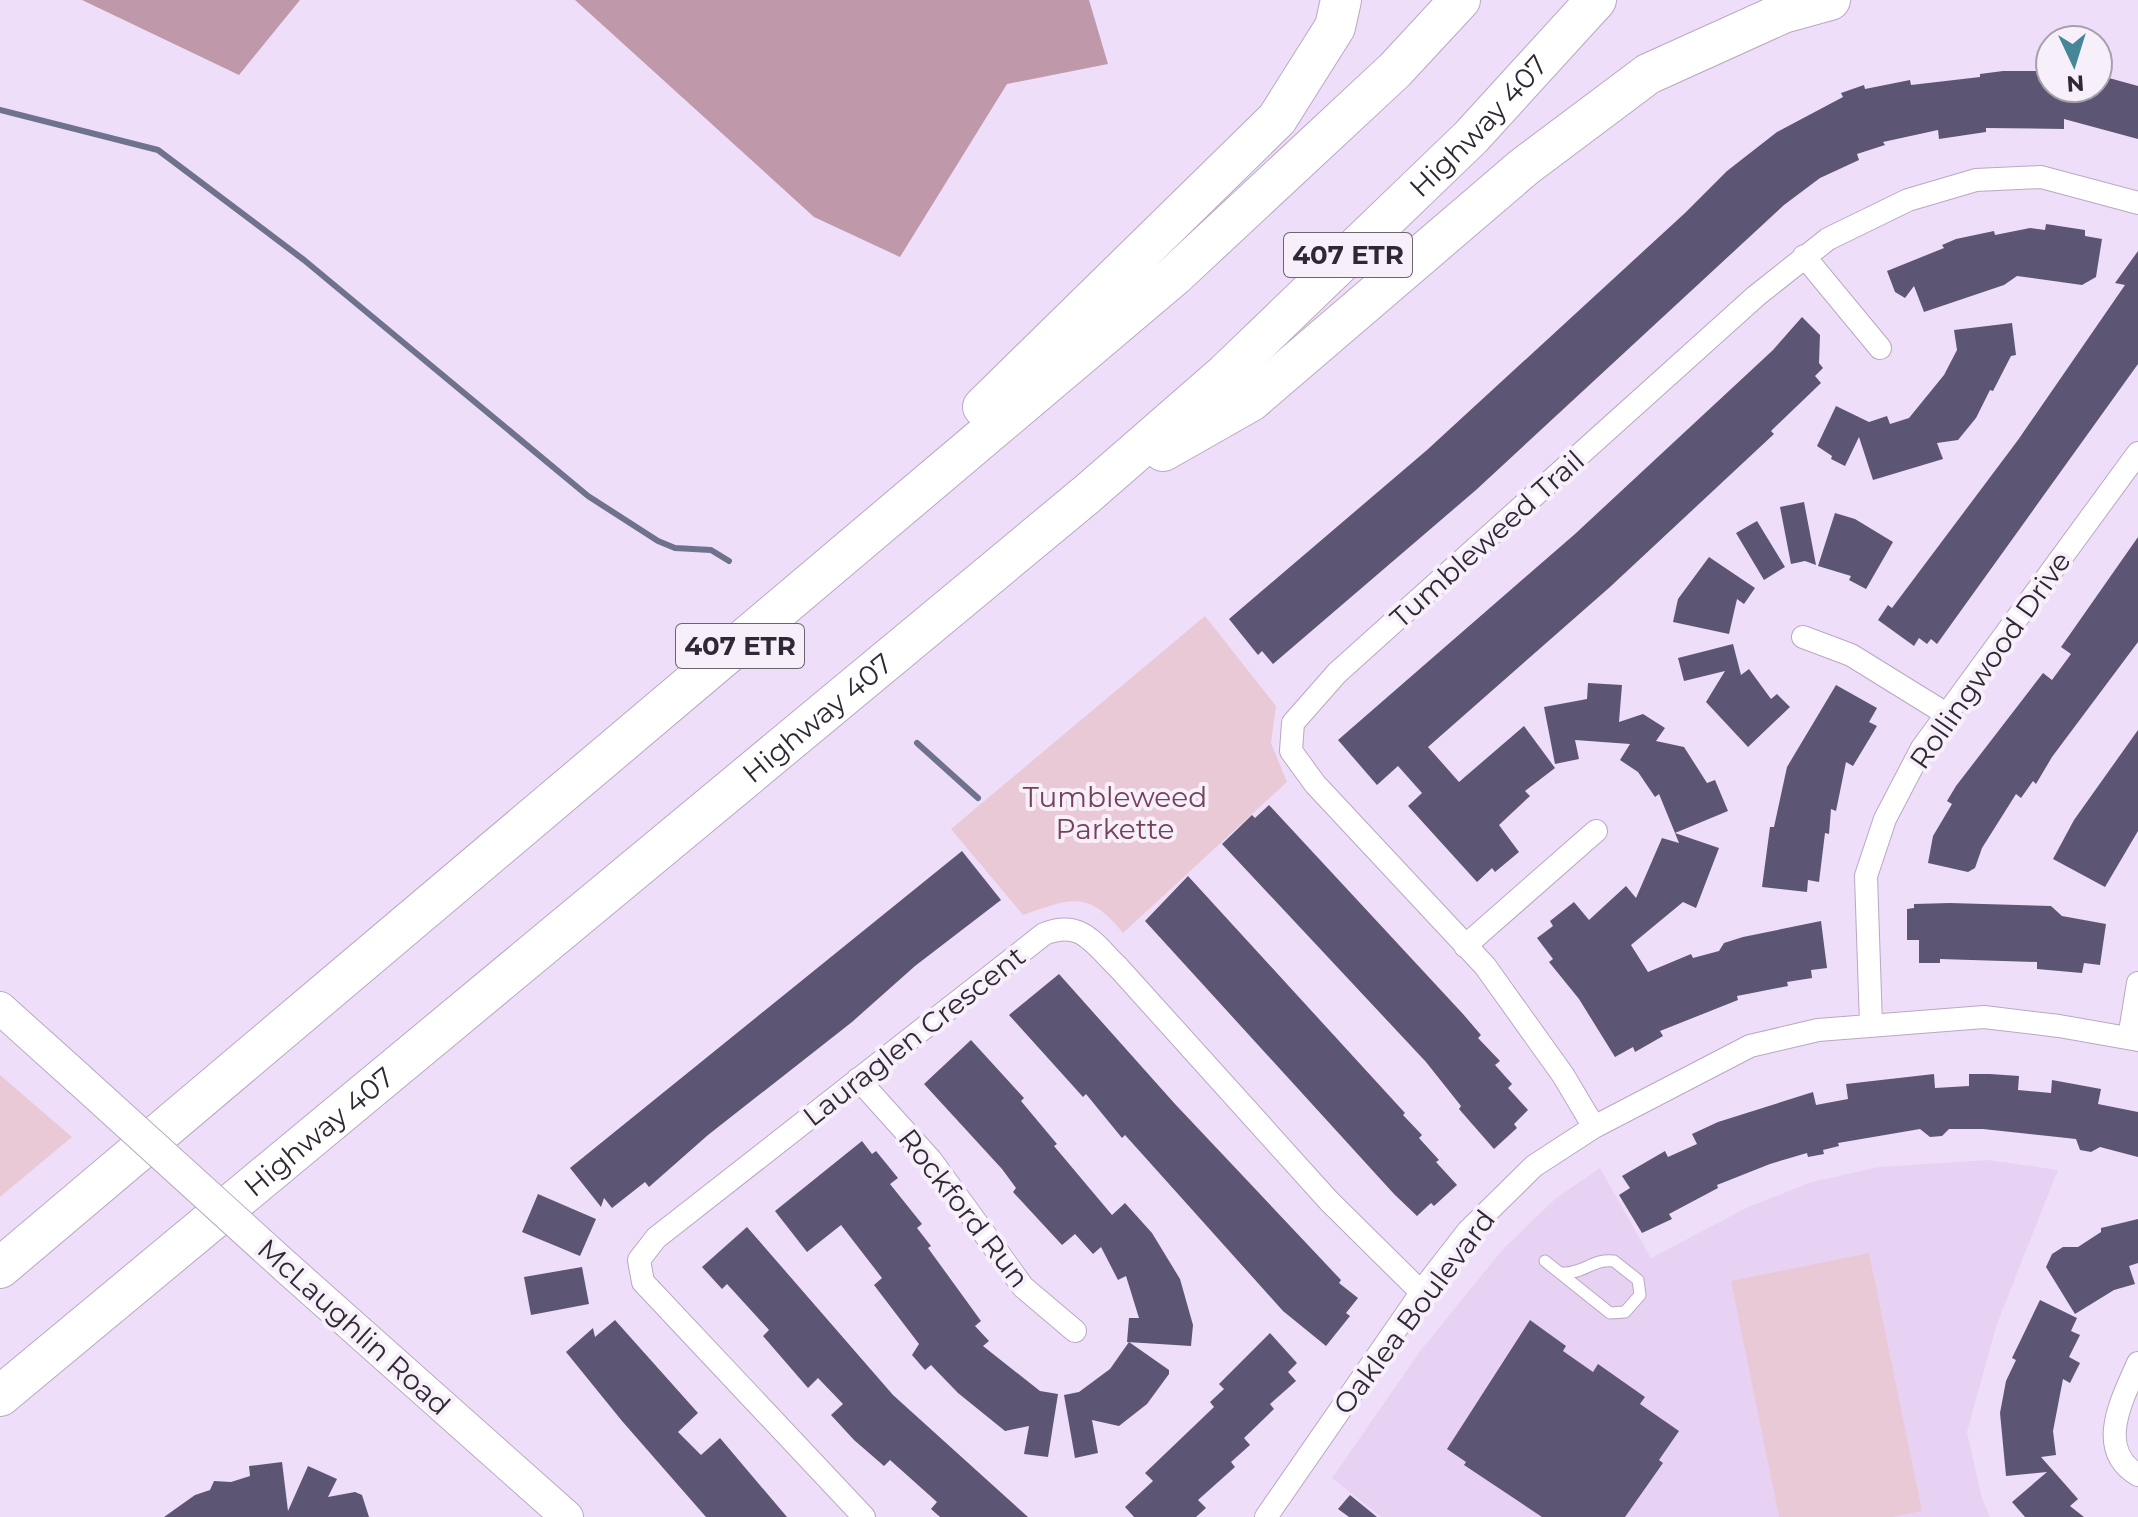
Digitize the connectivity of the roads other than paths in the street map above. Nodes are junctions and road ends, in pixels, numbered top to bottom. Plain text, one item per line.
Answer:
1 (1341, 0) edge
2 (1460, 0) edge
3 (1596, 0) edge
4 (1830, 0) edge
5 (2138, 203) edge
6 (1804, 256) junction
7 (1880, 348) dead end
8 (2138, 453) edge
9 (1086, 495) junction
10 (879, 529) junction
11 (1803, 637) dead end
12 (1948, 715) junction
13 (1596, 831) dead end
14 (1465, 946) junction
15 (2138, 983) edge
16 (0, 1008) edge
17 (1871, 1024) junction
18 (2134, 1039) edge
19 (858, 1079) junction
20 (1594, 1127) junction
21 (1545, 1261) dead end
22 (0, 1268) edge
23 (1563, 1273) junction
24 (1422, 1293) junction
25 (1075, 1331) dead end
26 (2138, 1363) edge
27 (0, 1396) edge
28 (2138, 1475) edge
29 (567, 1517) edge
30 (864, 1517) edge
31 (1266, 1517) edge

1 - 10 highway
2 - 10 highway, 407 ETR
3 - 9 highway, Highway 407 / 407 ETR
4 - 9 highway
5 - 6 street, Tumbleweed Trail
6 - 7 street
6 - 14 street, Tumbleweed Trail
8 - 12 street, Rollingwood Drive
9 - 27 highway, Highway 407 / 407 ETR
10 - 22 highway, 407 ETR
11 - 12 street
12 - 17 street, Rollingwood Drive
13 - 14 street
14 - 20 street, Tumbleweed Trail
15 - 18 street
16 - 29 street, McLaughlin Road, bridge
17 - 18 street, Oaklea Boulevard
17 - 20 street, Oaklea Boulevard
19 - 24 street, Lauraglen Crescent
19 - 25 street, Rockford Run
19 - 30 street, Lauraglen Crescent
20 - 24 street, Oaklea Boulevard
21 - 23 lane
23 - 23 lane
24 - 31 street, Oaklea Boulevard
26 - 28 street

